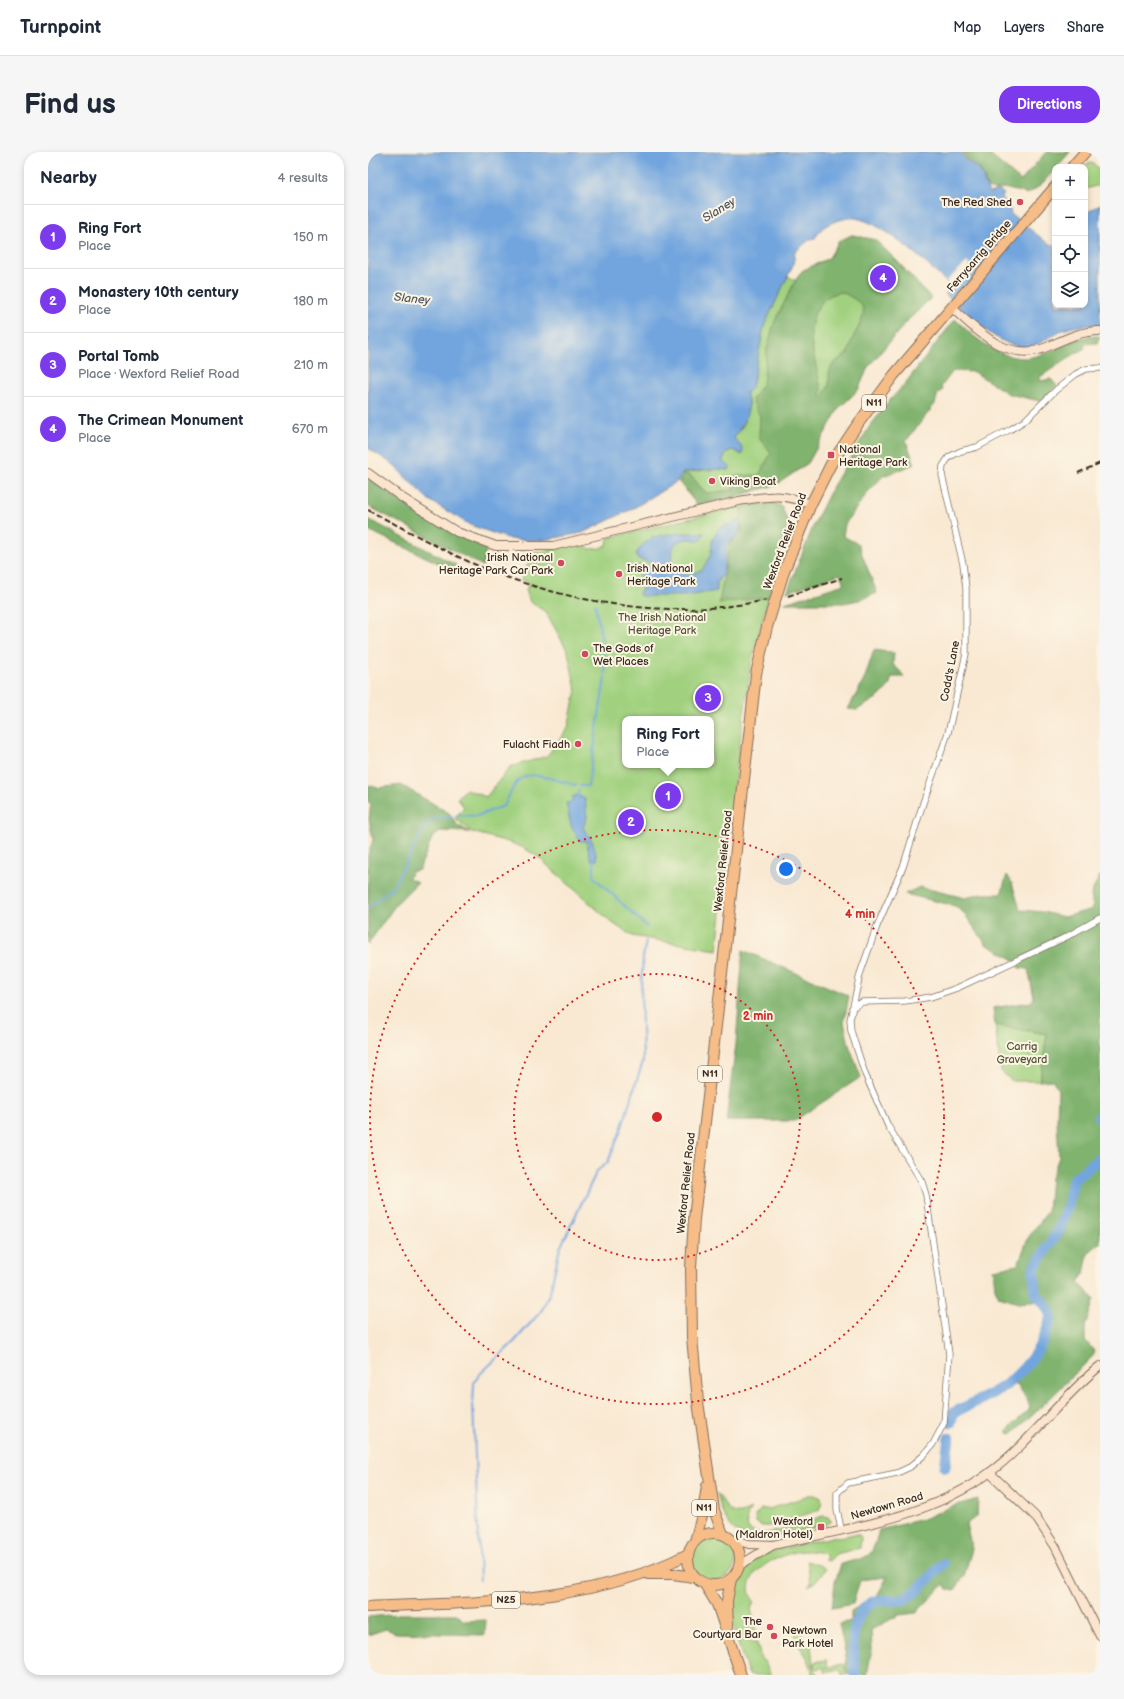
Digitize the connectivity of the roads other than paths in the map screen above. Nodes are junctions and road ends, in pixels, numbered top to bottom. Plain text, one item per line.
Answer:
1 (1085, 152) edge
2 (1075, 164) edge
3 (1052, 190) edge
4 (953, 305) junction
5 (1100, 331) edge
6 (1100, 368) edge
7 (368, 473) edge
8 (812, 504) junction
9 (1100, 918) edge
10 (852, 1008) junction
11 (1100, 1366) edge
12 (990, 1473) junction
13 (709, 1475) junction
14 (841, 1529) junction
15 (727, 1537) junction
16 (695, 1540) junction
17 (773, 1545) junction
18 (688, 1554) junction
19 (740, 1565) junction
20 (642, 1574) junction
21 (694, 1577) junction
22 (731, 1579) junction
23 (704, 1584) junction
24 (368, 1607) edge
25 (728, 1635) junction
26 (1100, 1636) edge
27 (741, 1675) edge

1 - 2 highway
3 - 4 highway, Ferrycarrig Bridge / N11
4 - 5 main road
4 - 8 highway, Wexford Relief Road / N11
6 - 10 street, Codd's Lane
7 - 8 main road
8 - 13 highway, Wexford Relief Road / N11
9 - 10 street
10 - 14 street, Codd's Lane
11 - 12 main road, Newtown Road
12 - 14 main road, Newtown Road
12 - 26 main road
13 - 15 highway, Wexford Relief Road / N11
13 - 16 highway, Wexford Relief Road / N11
14 - 17 main road, Newtown Road
15 - 16 highway
15 - 17 main road, Newtown Road
15 - 19 highway
16 - 18 highway
17 - 19 main road, Newtown Road
18 - 20 highway, N25
18 - 21 highway
19 - 22 highway, N25
20 - 21 highway, N25
20 - 24 highway, N25
21 - 23 highway, N25
22 - 23 highway
22 - 25 highway, N25
23 - 25 highway, N25
25 - 27 highway, N25

